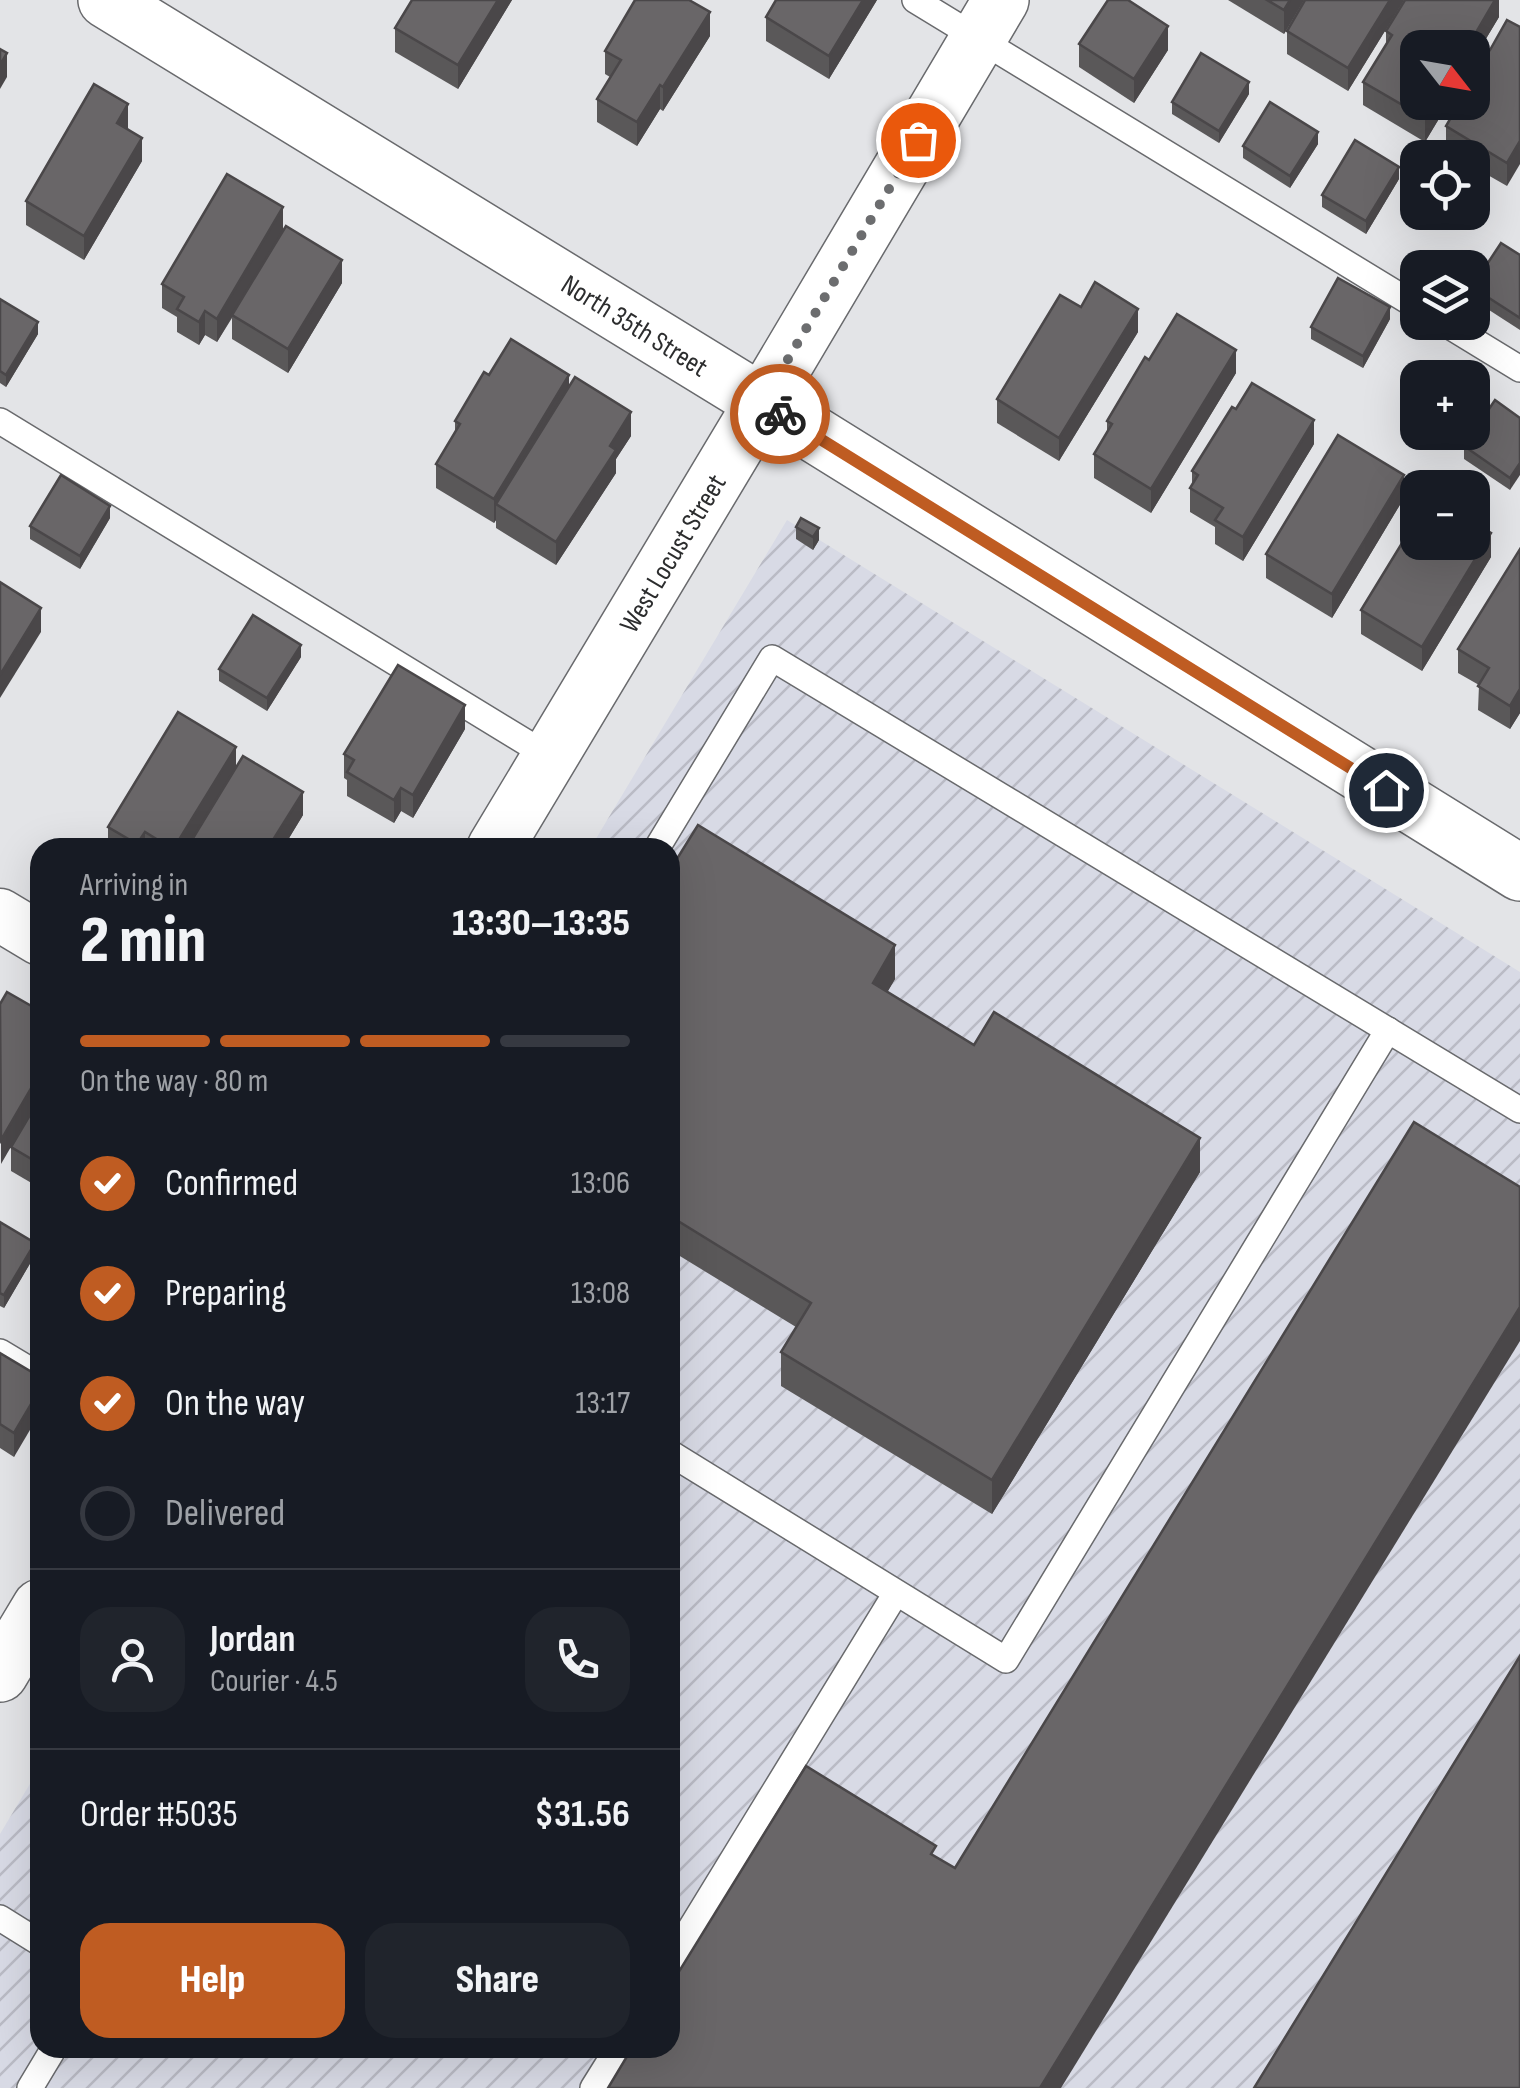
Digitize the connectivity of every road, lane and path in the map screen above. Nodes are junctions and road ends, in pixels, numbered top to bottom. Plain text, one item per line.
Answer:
1 (106, 0) edge
2 (915, 0) edge
3 (989, 19) edge
4 (1400, 295) edge
5 (1473, 340) edge
6 (1520, 369) edge
7 (762, 403) junction
8 (0, 422) edge
9 (550, 757) junction
10 (501, 838) edge
11 (663, 838) edge
12 (1520, 873) edge
13 (0, 915) edge
14 (30, 933) edge
15 (1388, 1030) junction
16 (1520, 1110) edge
17 (0, 1352) edge
18 (30, 1370) edge
19 (680, 1459) edge
20 (896, 1593) junction
21 (30, 1624) edge
22 (0, 1674) edge
23 (0, 1918) edge
24 (30, 1936) edge
25 (680, 1946) edge
26 (48, 2058) edge
27 (612, 2058) edge
28 (30, 2088) edge
29 (593, 2088) edge

1 - 7 main road, North 35th Street
2 - 3 lane
3 - 4 lane
3 - 7 main road, West Locust Street
5 - 6 lane
7 - 9 main road, West Locust Street
7 - 12 main road, North 35th Street
8 - 9 lane
9 - 10 main road, West Locust Street
11 - 15 lane
13 - 14 street
15 - 16 lane
15 - 20 lane
17 - 18 lane
19 - 20 lane
20 - 25 lane
21 - 22 main road
23 - 24 lane
26 - 28 lane
27 - 29 lane

